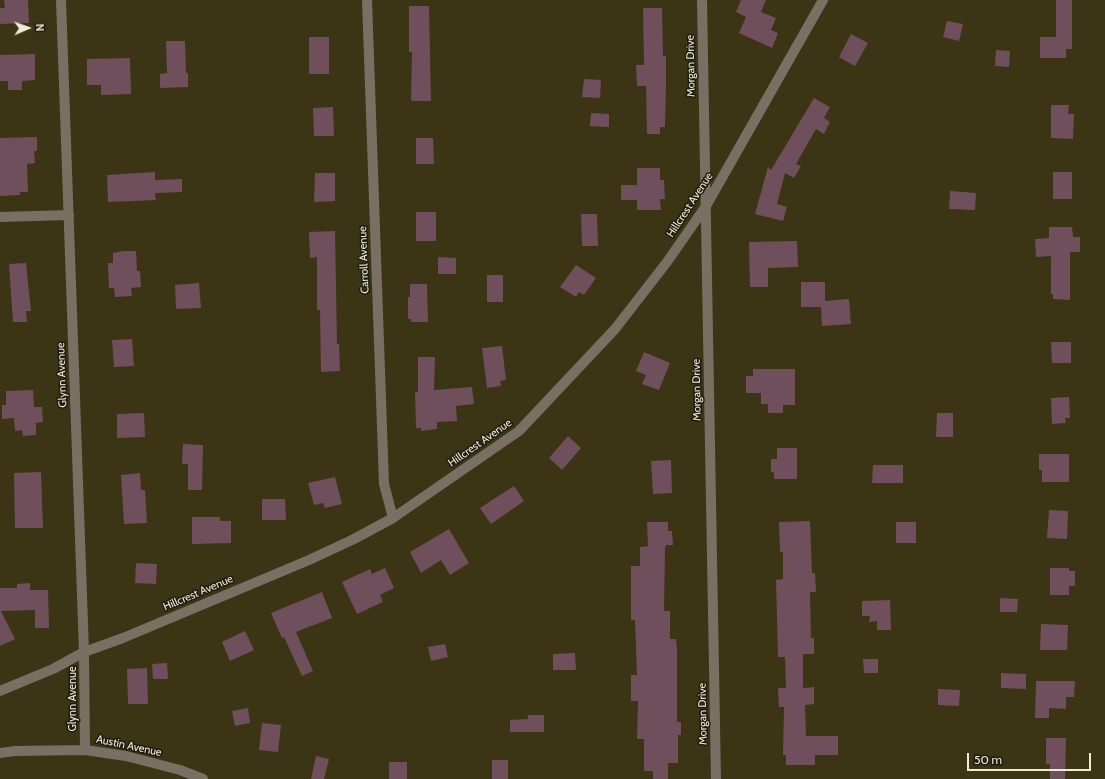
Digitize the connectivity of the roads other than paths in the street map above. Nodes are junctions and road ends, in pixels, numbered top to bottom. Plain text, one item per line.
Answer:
1 (61, 0) edge
2 (367, 0) edge
3 (702, 0) edge
4 (823, 0) edge
5 (706, 206) junction
6 (69, 215) junction
7 (0, 217) edge
8 (393, 518) junction
9 (84, 652) junction
10 (0, 691) edge
11 (85, 750) junction
12 (0, 753) edge
13 (203, 779) edge
14 (716, 779) edge

1 - 6 street, Glynn Avenue
2 - 8 street, Carroll Avenue
3 - 5 street, Morgan Drive
4 - 5 street, Hillcrest Avenue
5 - 8 street, Hillcrest Avenue
5 - 14 street, Morgan Drive
6 - 7 street
6 - 9 street, Glynn Avenue
8 - 9 street, Hillcrest Avenue
9 - 10 street, Hillcrest Avenue
9 - 11 street, Glynn Avenue
11 - 12 street, Austin Avenue
11 - 13 street, Austin Avenue

